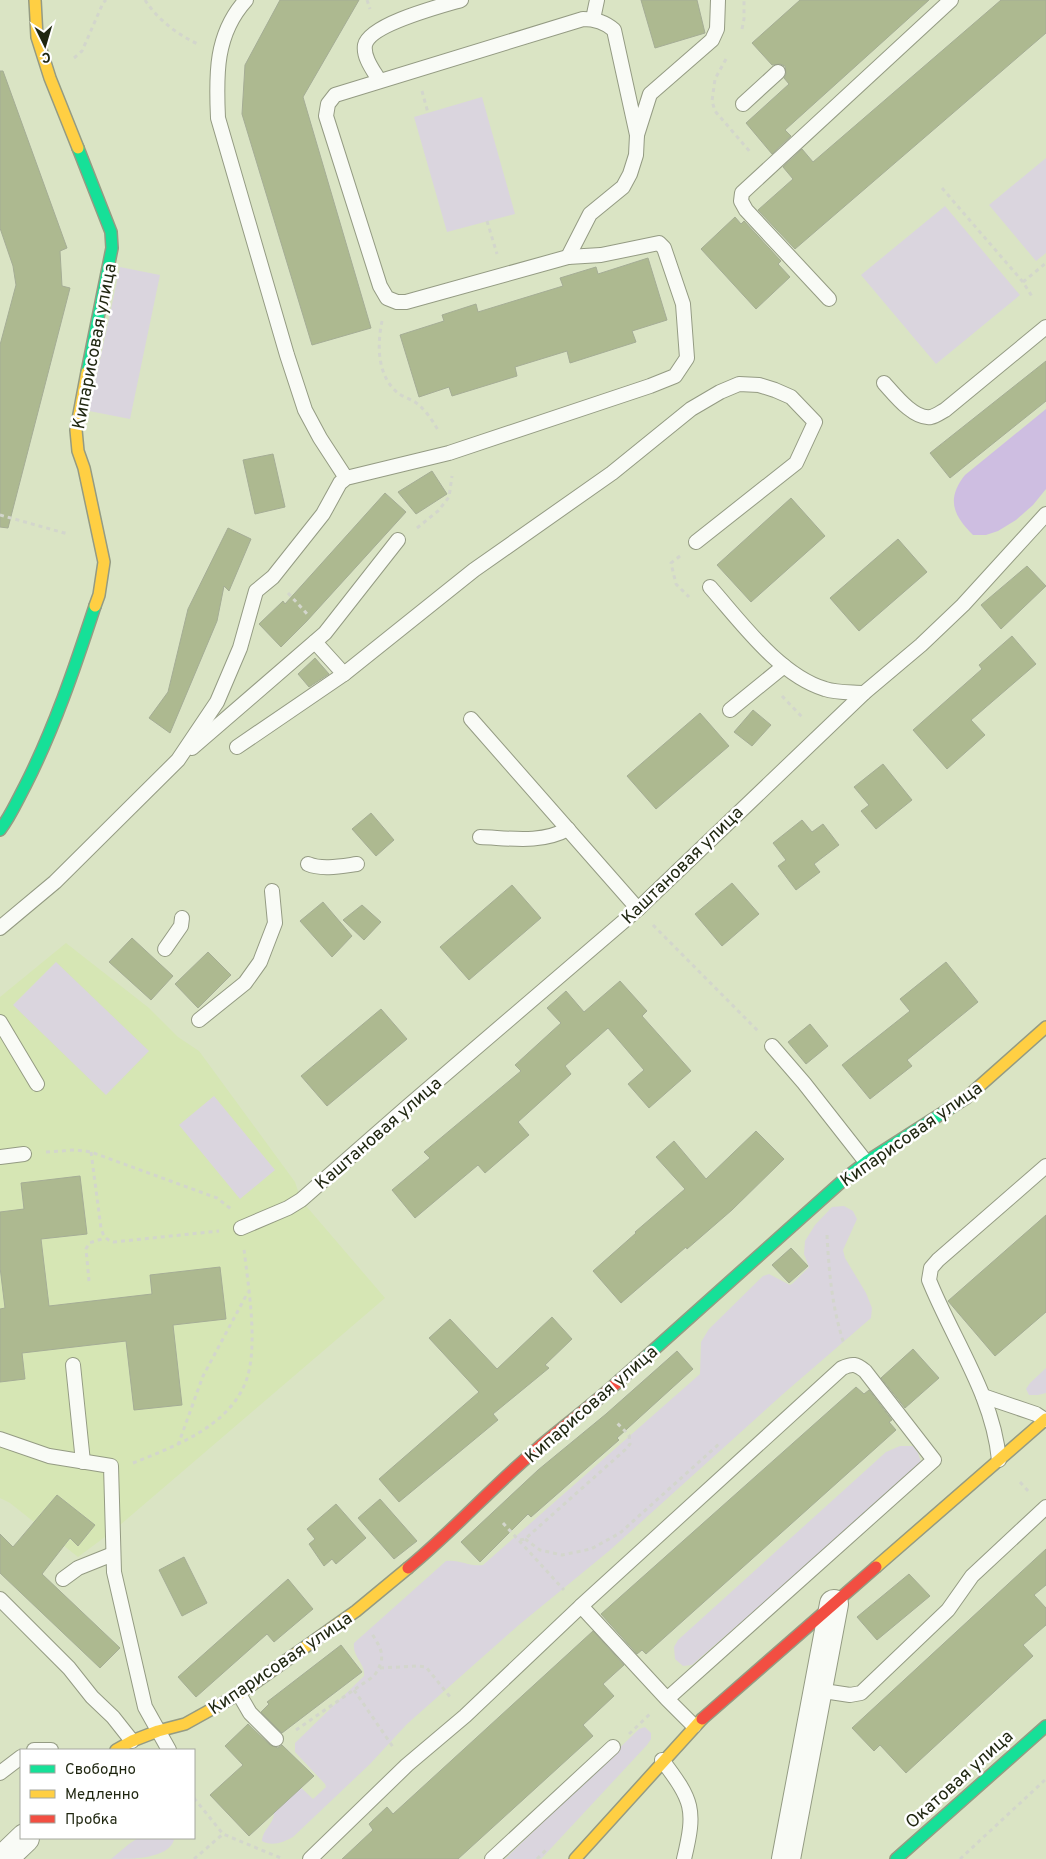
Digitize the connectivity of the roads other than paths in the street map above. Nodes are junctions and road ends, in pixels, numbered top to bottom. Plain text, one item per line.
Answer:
1 (36, 0) edge
2 (246, 0) edge
3 (461, 0) edge
4 (596, 0) edge
5 (718, 0) edge
6 (951, 0) edge
7 (593, 19) junction
8 (778, 72) dead end
9 (378, 80) junction
10 (743, 104) dead end
11 (637, 135) junction
12 (568, 257) junction
13 (829, 299) dead end
14 (1046, 327) edge
15 (884, 383) dead end
16 (346, 478) junction
17 (1046, 514) edge
18 (398, 540) road end
19 (696, 542) dead end
20 (710, 587) dead end
21 (320, 638) junction
22 (784, 666) junction
23 (344, 674) junction
24 (864, 693) junction
25 (730, 710) dead end
26 (471, 719) dead end
27 (237, 747) dead end
28 (178, 760) junction
29 (568, 829) junction
30 (0, 830) edge
31 (480, 837) dead end
32 (308, 864) dead end
33 (357, 864) dead end
34 (272, 891) dead end
35 (638, 909) junction
36 (182, 918) dead end
37 (0, 928) edge
38 (166, 949) dead end
39 (199, 1020) dead end
40 (0, 1022) edge
41 (1046, 1027) edge
42 (772, 1046) road end
43 (37, 1084) dead end
44 (24, 1154) road end
45 (0, 1157) edge
46 (866, 1162) junction
47 (1046, 1166) edge
48 (241, 1228) road end
49 (73, 1365) dead end
50 (983, 1396) junction
51 (1046, 1419) edge
52 (0, 1439) edge
53 (999, 1460) junction
54 (84, 1462) junction
55 (1046, 1508) edge
56 (113, 1554) junction
57 (63, 1579) dead end
58 (0, 1599) edge
59 (834, 1604) junction
60 (581, 1606) junction
61 (817, 1690) junction
62 (238, 1694) junction
63 (667, 1699) junction
64 (694, 1726) junction
65 (1046, 1726) edge
66 (158, 1731) junction
67 (276, 1739) road end
68 (132, 1741) junction
69 (613, 1747) road end
70 (118, 1749) edge
71 (168, 1749) edge
72 (20, 1758) edge
73 (662, 1760) junction
74 (0, 1773) edge
75 (24, 1839) edge
76 (4, 1859) edge
77 (310, 1859) edge
78 (492, 1859) edge
79 (575, 1859) edge
80 (684, 1859) edge
81 (786, 1859) edge
82 (896, 1859) edge

1 - 30 street, Кипарисовая улица
2 - 16 lane
3 - 9 lane
4 - 7 lane
5 - 11 lane
6 - 13 lane
7 - 9 lane
7 - 11 lane
8 - 10 lane
9 - 12 lane
11 - 12 lane
12 - 16 lane
14 - 15 lane
16 - 28 lane
17 - 24 lane, Каштановая улица
18 - 21 lane
19 - 23 lane
20 - 22 lane
21 - 23 lane
21 - 28 lane
22 - 24 lane
22 - 25 lane
23 - 27 lane
24 - 35 lane, Каштановая улица
26 - 29 lane
28 - 37 lane
29 - 31 lane
29 - 35 lane
32 - 33 lane
34 - 39 lane
35 - 48 lane, Каштановая улица
36 - 38 lane
40 - 43 lane
41 - 46 street, Кипарисовая улица
42 - 46 lane
44 - 45 lane
46 - 62 street, Кипарисовая улица
47 - 50 lane
49 - 54 lane
50 - 51 lane
50 - 53 lane
51 - 53 street
52 - 54 lane
53 - 59 street
54 - 56 lane
55 - 61 lane
56 - 57 lane
56 - 66 lane
58 - 68 lane
59 - 61 street
59 - 64 street
60 - 63 lane
60 - 63 lane
60 - 77 lane
61 - 81 street
62 - 66 street, Кипарисовая улица
62 - 67 lane
63 - 64 lane
64 - 73 street
65 - 82 street, Окатовая улица
66 - 68 street, Кипарисовая улица
66 - 71 lane
68 - 70 street, Кипарисовая улица
69 - 78 lane
72 - 74 lane
73 - 79 street
73 - 80 lane
75 - 76 street

